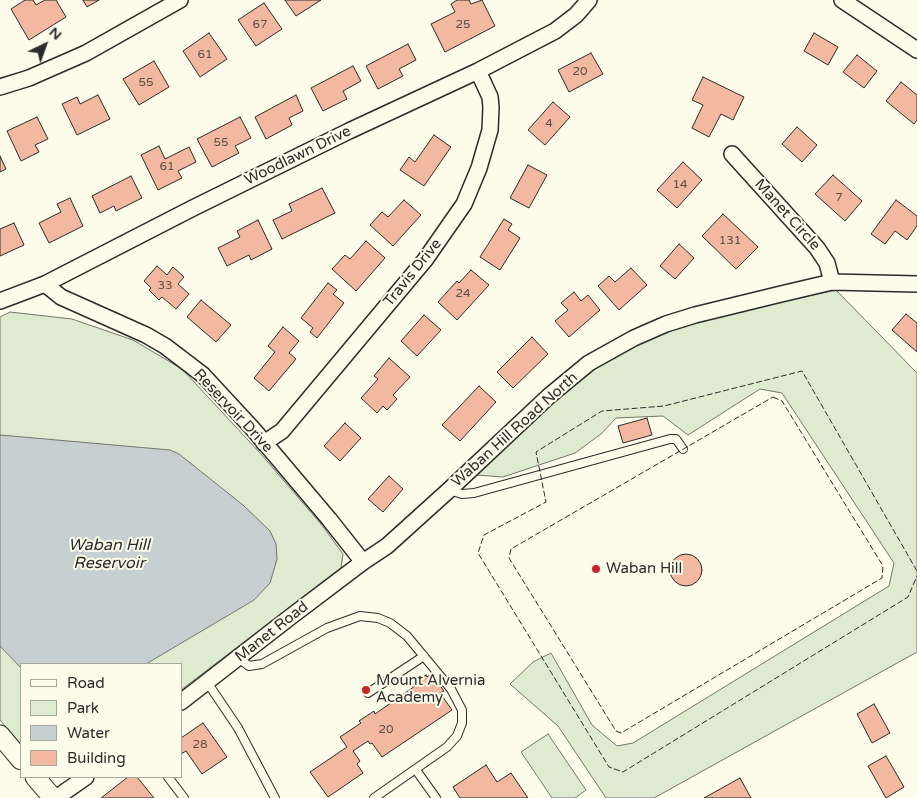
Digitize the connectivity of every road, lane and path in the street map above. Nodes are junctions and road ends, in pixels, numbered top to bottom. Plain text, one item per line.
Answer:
1 (180, 0) edge
2 (589, 0) edge
3 (842, 0) edge
4 (917, 50) edge
5 (478, 71) junction
6 (0, 87) edge
7 (732, 154) dead end
8 (832, 282) junction
9 (46, 284) junction
10 (917, 284) edge
11 (0, 301) edge
12 (264, 444) junction
13 (683, 449) dead end
14 (449, 490) junction
15 (363, 562) junction
16 (424, 656) junction
17 (238, 658) junction
18 (207, 682) junction
19 (368, 693) dead end
20 (182, 701) edge
21 (0, 735) edge
22 (20, 759) edge
23 (416, 770) junction
24 (36, 778) edge
25 (85, 778) edge
26 (169, 778) edge
27 (55, 798) edge
28 (184, 798) edge
29 (275, 798) edge
30 (374, 798) edge
31 (436, 798) edge

1 - 6 street
2 - 5 street, Woodlawn Drive
3 - 4 street
5 - 9 street, Woodlawn Drive
5 - 12 street, Travis Drive
7 - 8 street, Manet Circle
8 - 10 street, Waban Hill Road North
8 - 14 street, Waban Hill Road North
9 - 11 street, Woodlawn Drive
9 - 12 street, Reservoir Drive
12 - 15 street, Reservoir Drive
13 - 14 lane
14 - 15 street, Waban Hill Road North
15 - 17 street, Manet Road
16 - 17 lane
16 - 19 lane
16 - 23 lane
17 - 18 street, Manet Road
18 - 20 street, Manet Road
18 - 29 lane
21 - 22 street
23 - 30 lane
23 - 31 lane
24 - 27 street
25 - 27 street
26 - 28 lane

